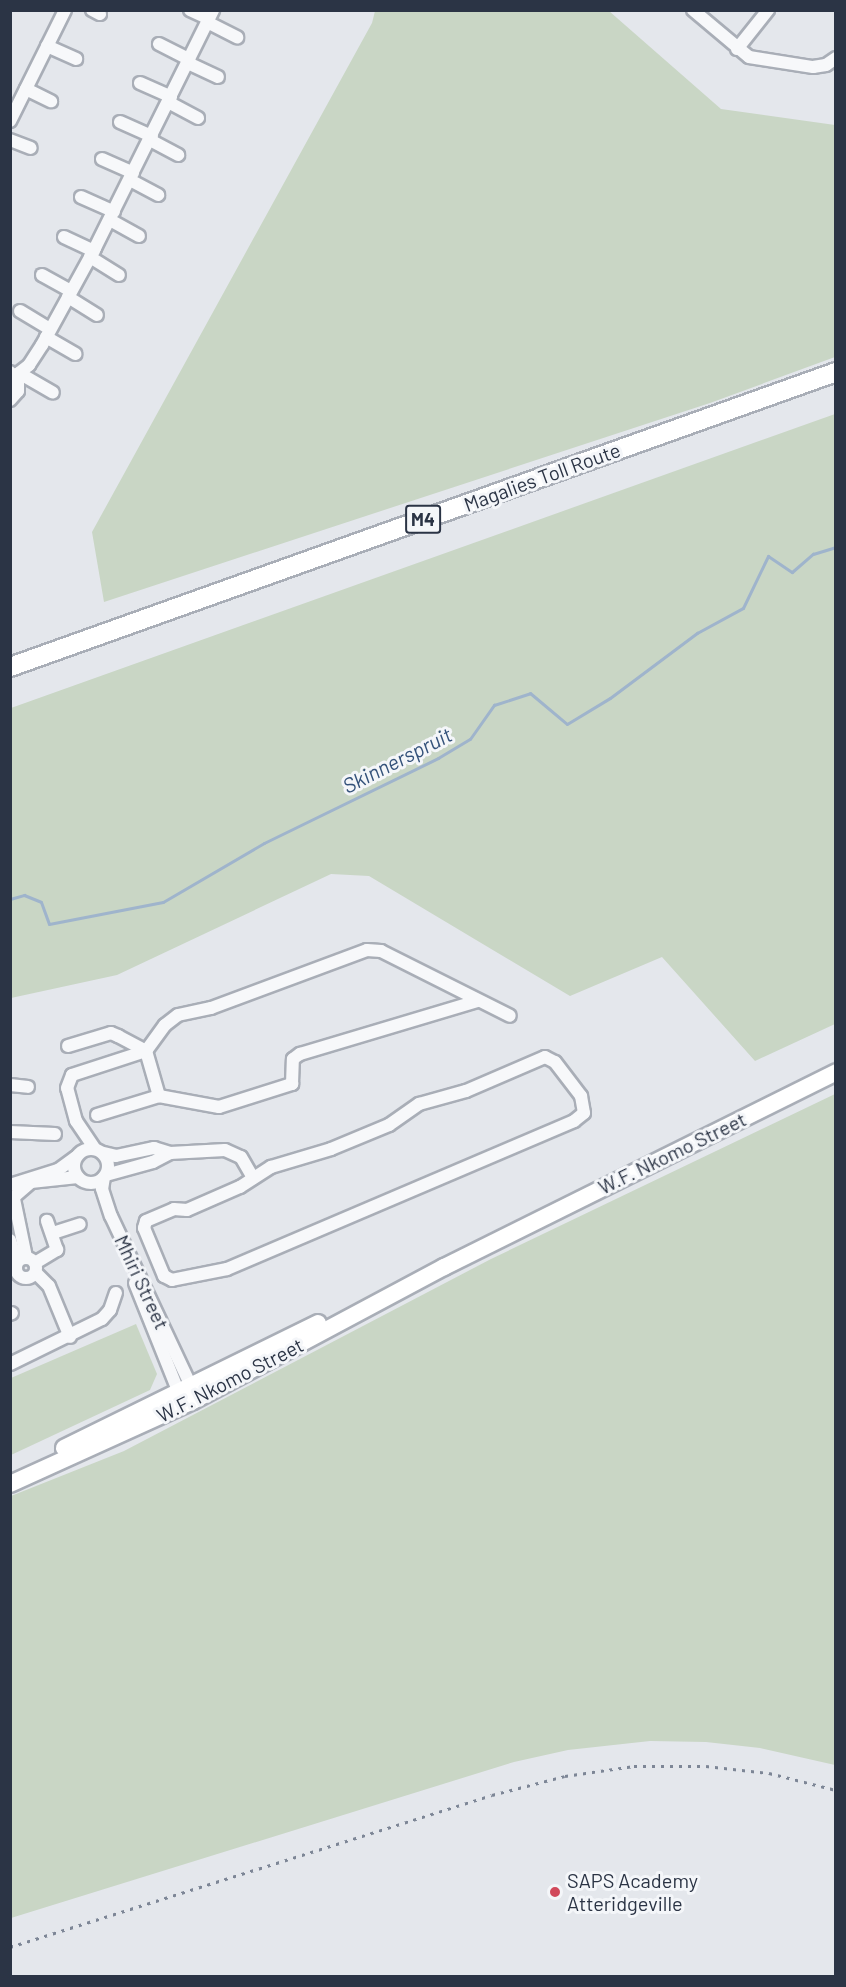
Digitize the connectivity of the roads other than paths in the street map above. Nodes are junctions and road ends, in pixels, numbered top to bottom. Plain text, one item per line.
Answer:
1 (65, 10) edge
2 (190, 10) edge
3 (768, 10) edge
4 (695, 11) edge
5 (210, 17) edge
6 (237, 38) dead end
7 (159, 44) dead end
8 (47, 46) junction
9 (737, 49) junction
10 (836, 58) edge
11 (76, 59) dead end
12 (188, 61) junction
13 (218, 77) dead end
14 (140, 83) dead end
15 (19, 94) edge
16 (169, 100) junction
17 (51, 101) dead end
18 (198, 118) dead end
19 (10, 121) edge
20 (120, 122) dead end
21 (151, 138) junction
22 (10, 140) edge
23 (31, 148) dead end
24 (178, 155) dead end
25 (102, 159) dead end
26 (132, 177) junction
27 (158, 195) dead end
28 (81, 197) dead end
29 (112, 216) junction
30 (139, 236) dead end
31 (64, 237) dead end
32 (92, 254) junction
33 (42, 275) dead end
34 (119, 275) dead end
35 (70, 294) junction
36 (20, 311) dead end
37 (97, 315) dead end
38 (48, 333) junction
39 (76, 354) dead end
40 (836, 372) edge
41 (15, 374) edge
42 (836, 382) edge
43 (54, 393) dead end
44 (10, 400) edge
45 (102, 639) junction
46 (10, 665) edge
47 (10, 677) edge
48 (478, 1000) junction
49 (510, 1016) dead end
50 (68, 1046) dead end
51 (146, 1051) junction
52 (836, 1072) edge
53 (10, 1085) edge
54 (28, 1088) dead end
55 (159, 1096) junction
56 (97, 1115) dead end
57 (76, 1121) junction
58 (10, 1131) edge
59 (55, 1134) dead end
60 (100, 1151) junction
61 (170, 1153) junction
62 (77, 1156) junction
63 (138, 1166) junction
64 (105, 1176) junction
65 (78, 1177) junction
66 (253, 1178) junction
67 (92, 1183) junction
68 (12, 1193) edge
69 (104, 1197) junction
70 (47, 1221) dead end
71 (80, 1224) dead end
72 (15, 1229) edge
73 (53, 1233) junction
74 (10, 1240) edge
75 (24, 1266) edge
76 (116, 1293) dead end
77 (70, 1337) junction
78 (10, 1364) edge
79 (188, 1395) junction
80 (10, 1474) edge
81 (10, 1484) edge

1 - 8 street
2 - 5 street
3 - 9 street
4 - 9 street
5 - 6 street
5 - 12 street
7 - 12 street
8 - 11 street
8 - 15 street
9 - 10 street
12 - 13 street
12 - 16 street
14 - 16 street
15 - 17 street
15 - 19 street
16 - 18 street
16 - 21 street
20 - 21 street
21 - 24 street
21 - 26 street
22 - 23 street
25 - 26 street
26 - 27 street
26 - 29 street
28 - 29 street
29 - 30 street
29 - 32 street
31 - 32 street
32 - 34 street
32 - 35 street
33 - 35 street
35 - 37 street
35 - 38 street
36 - 38 street
38 - 39 street
38 - 41 street
40 - 45 highway, Magalies Toll Route / M4
41 - 43 street
41 - 44 street
42 - 45 highway, Magalies Toll Route / M4
45 - 46 highway, Magalies Toll Route / M4
45 - 47 highway
48 - 49 street
48 - 51 street
48 - 55 street
50 - 51 street
51 - 55 street
51 - 57 street
52 - 79 main road, W.F. Nkomo Street
53 - 54 street
55 - 56 street
57 - 60 street
57 - 62 street
58 - 59 street
60 - 61 street
60 - 62 street
60 - 64 street
61 - 63 street
61 - 66 street
62 - 65 street
62 - 68 street
63 - 64 street
63 - 69 street
64 - 67 street
64 - 69 street, Mhiri Street
65 - 67 street
65 - 68 street
66 - 66 street
67 - 79 street, Mhiri Street
68 - 72 street
69 - 79 street, Mhiri Street
70 - 73 street
71 - 73 street
72 - 75 street
73 - 75 street
74 - 75 street
75 - 77 street
76 - 77 street
77 - 78 street
79 - 80 main road, W.F. Nkomo Street
79 - 81 main road, W.F. Nkomo Street

